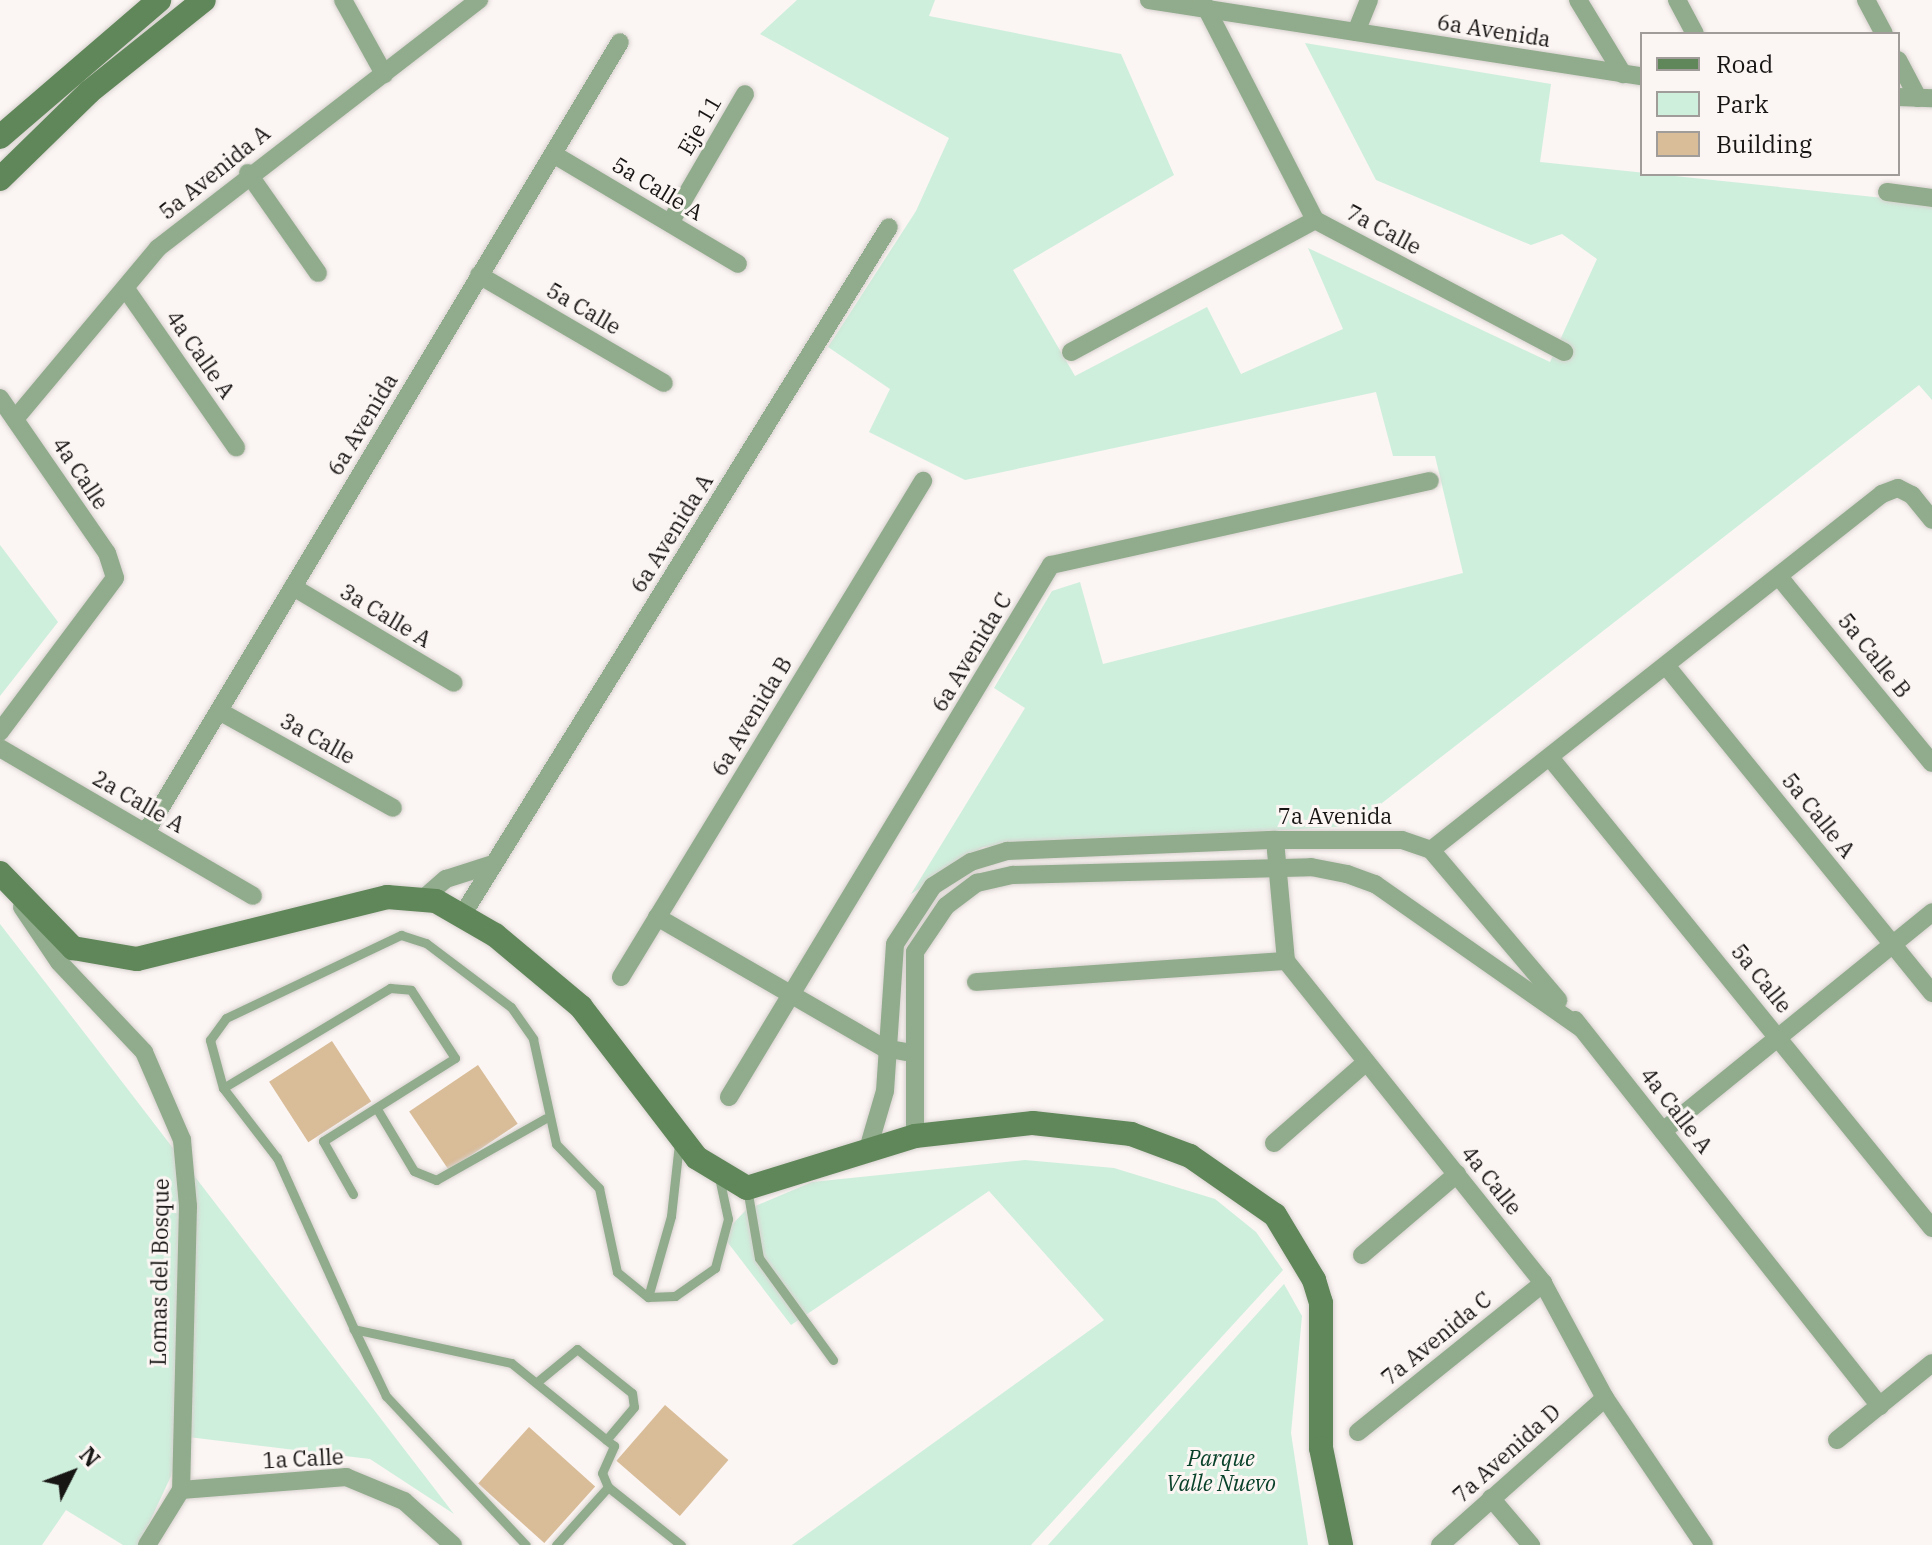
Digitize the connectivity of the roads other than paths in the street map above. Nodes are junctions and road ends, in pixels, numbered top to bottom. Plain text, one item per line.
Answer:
1 (204, 0) edge
2 (343, 0) edge
3 (479, 0) edge
4 (1149, 0) edge
5 (1369, 0) edge
6 (1578, 0) edge
7 (1677, 0) edge
8 (1866, 0) edge
9 (157, 1) edge
10 (1205, 6) edge
11 (1356, 32) junction
12 (1694, 32) edge
13 (1883, 32) edge
14 (620, 42) dead end
15 (1900, 63) edge
16 (384, 74) junction
17 (1633, 75) edge
18 (745, 94) dead end
19 (1900, 97) edge
20 (1925, 98) edge
21 (0, 137) edge
22 (553, 154) junction
23 (248, 173) junction
24 (0, 179) edge
25 (1887, 192) dead end
26 (1932, 198) edge
27 (1315, 220) junction
28 (670, 223) junction
29 (889, 227) dead end
30 (738, 264) dead end
31 (318, 273) dead end
32 (479, 275) junction
33 (126, 289) junction
34 (1071, 352) dead end
35 (1564, 352) dead end
36 (664, 383) dead end
37 (0, 398) edge
38 (15, 419) junction
39 (236, 447) dead end
40 (923, 481) dead end
41 (1430, 481) dead end
42 (1932, 520) edge
43 (1780, 578) junction
44 (293, 587) junction
45 (1668, 668) junction
46 (454, 683) dead end
47 (219, 711) junction
48 (0, 732) edge
49 (0, 748) edge
50 (1552, 760) junction
51 (1932, 763) edge
52 (393, 808) dead end
53 (146, 832) junction
54 (1275, 840) junction
55 (1107, 847) junction
56 (1431, 850) junction
57 (493, 864) junction
58 (1276, 868) junction
59 (1108, 872) junction
60 (1, 874) edge
61 (253, 896) dead end
62 (425, 897) junction
63 (1932, 912) edge
64 (463, 914) junction
65 (657, 917) junction
66 (1893, 944) junction
67 (1286, 961) junction
68 (621, 977) dead end
69 (976, 982) dead end
70 (1932, 993) edge
71 (791, 996) junction
72 (1581, 1028) junction
73 (1779, 1037) junction
74 (884, 1048) junction
75 (913, 1053) junction
76 (1365, 1063) junction
77 (223, 1088) junction
78 (729, 1097) dead end
79 (377, 1109) junction
80 (546, 1118) junction
81 (1663, 1131) junction
82 (915, 1136) junction
83 (679, 1137) junction
84 (1274, 1143) dead end
85 (868, 1149) junction
86 (1457, 1174) junction
87 (719, 1177) junction
88 (747, 1188) junction
89 (353, 1194) dead end
90 (1932, 1228) edge
91 (1362, 1255) dead end
92 (1543, 1283) junction
93 (648, 1297) junction
94 (354, 1329) junction
95 (833, 1360) dead end
96 (1932, 1363) edge
97 (537, 1382) junction
98 (1605, 1398) junction
99 (1880, 1406) junction
100 (1358, 1432) dead end
101 (606, 1440) junction
102 (1837, 1440) dead end
103 (608, 1487) junction
104 (181, 1490) junction
105 (1491, 1498) junction
106 (147, 1545) edge
107 (453, 1545) edge
108 (526, 1545) edge
109 (556, 1545) edge
110 (681, 1545) edge
111 (1341, 1545) edge
112 (1440, 1545) edge
113 (1531, 1545) edge
114 (1704, 1545) edge

1 - 24 street
2 - 16 street
3 - 16 street, 5a Avenida A
4 - 10 street, 6a Avenida
5 - 11 street
6 - 17 street
7 - 12 street
8 - 13 street
9 - 21 street
10 - 11 street, 6a Avenida
10 - 27 street, 7a Calle
11 - 17 street, 6a Avenida
14 - 22 street, 6a Avenida
15 - 20 street
16 - 23 street, 5a Avenida A
18 - 28 street, Eje 11
19 - 20 street
22 - 28 street, 5a Calle A
22 - 32 street, 6a Avenida
23 - 31 street
23 - 33 street, 5a Avenida A
25 - 26 street
27 - 34 street
27 - 35 street, 7a Calle
28 - 30 street, 5a Calle A
29 - 57 street, 6a Avenida A
32 - 36 street, 5a Calle
32 - 44 street, 6a Avenida
33 - 38 street, 5a Avenida A
33 - 39 street, 4a Calle A
37 - 38 street, 4a Calle
38 - 48 street, 4a Calle
40 - 65 street, 6a Avenida B
41 - 71 street, 6a Avenida C
42 - 43 street
43 - 45 street
43 - 51 street, 5a Calle B
44 - 46 street, 3a Calle A
44 - 47 street, 6a Avenida
45 - 50 street
45 - 66 street, 5a Calle A
47 - 52 street, 3a Calle
47 - 53 street, 6a Avenida
49 - 53 street, 2a Calle A
50 - 56 street
50 - 73 street, 5a Calle
53 - 61 street, 2a Calle A
54 - 55 street, 7a Avenida
54 - 56 street, 7a Avenida
54 - 58 street
55 - 59 street
55 - 74 street, 7a Avenida
56 - 72 street, 4a Calle A
57 - 62 street
57 - 64 street, 6a Avenida A
58 - 59 street
58 - 67 street
58 - 72 street
59 - 75 street
60 - 62 street
60 - 104 street, Lomas del Bosque
62 - 64 street
63 - 66 street
64 - 83 street
65 - 68 street, 6a Avenida B
65 - 71 street
66 - 70 street, 5a Calle A
66 - 73 street
67 - 69 street
67 - 76 street, 4a Calle
71 - 74 street
71 - 78 street, 6a Avenida C
72 - 81 street, 4a Calle A
73 - 81 street
73 - 90 street, 5a Calle
74 - 75 street
74 - 85 street, 7a Avenida
75 - 82 street
76 - 84 street
76 - 86 street, 4a Calle
77 - 79 lane
77 - 80 lane
77 - 94 lane
79 - 80 lane
79 - 89 lane
80 - 93 lane
81 - 99 street, 4a Calle A
82 - 85 street
82 - 111 street
83 - 87 street
83 - 93 lane
85 - 88 street
86 - 91 street
86 - 92 street, 4a Calle
87 - 88 street
87 - 93 lane
88 - 95 lane
92 - 98 street, 4a Calle
92 - 100 street, 7a Avenida C
94 - 97 lane
94 - 108 lane
96 - 99 street
97 - 101 lane
97 - 101 lane
98 - 105 street, 7a Avenida D
98 - 114 street, 4a Calle
99 - 102 street
101 - 103 lane
103 - 109 lane
103 - 110 lane
104 - 106 street
104 - 107 street, 1a Calle
105 - 112 street, 7a Avenida D
105 - 113 street

